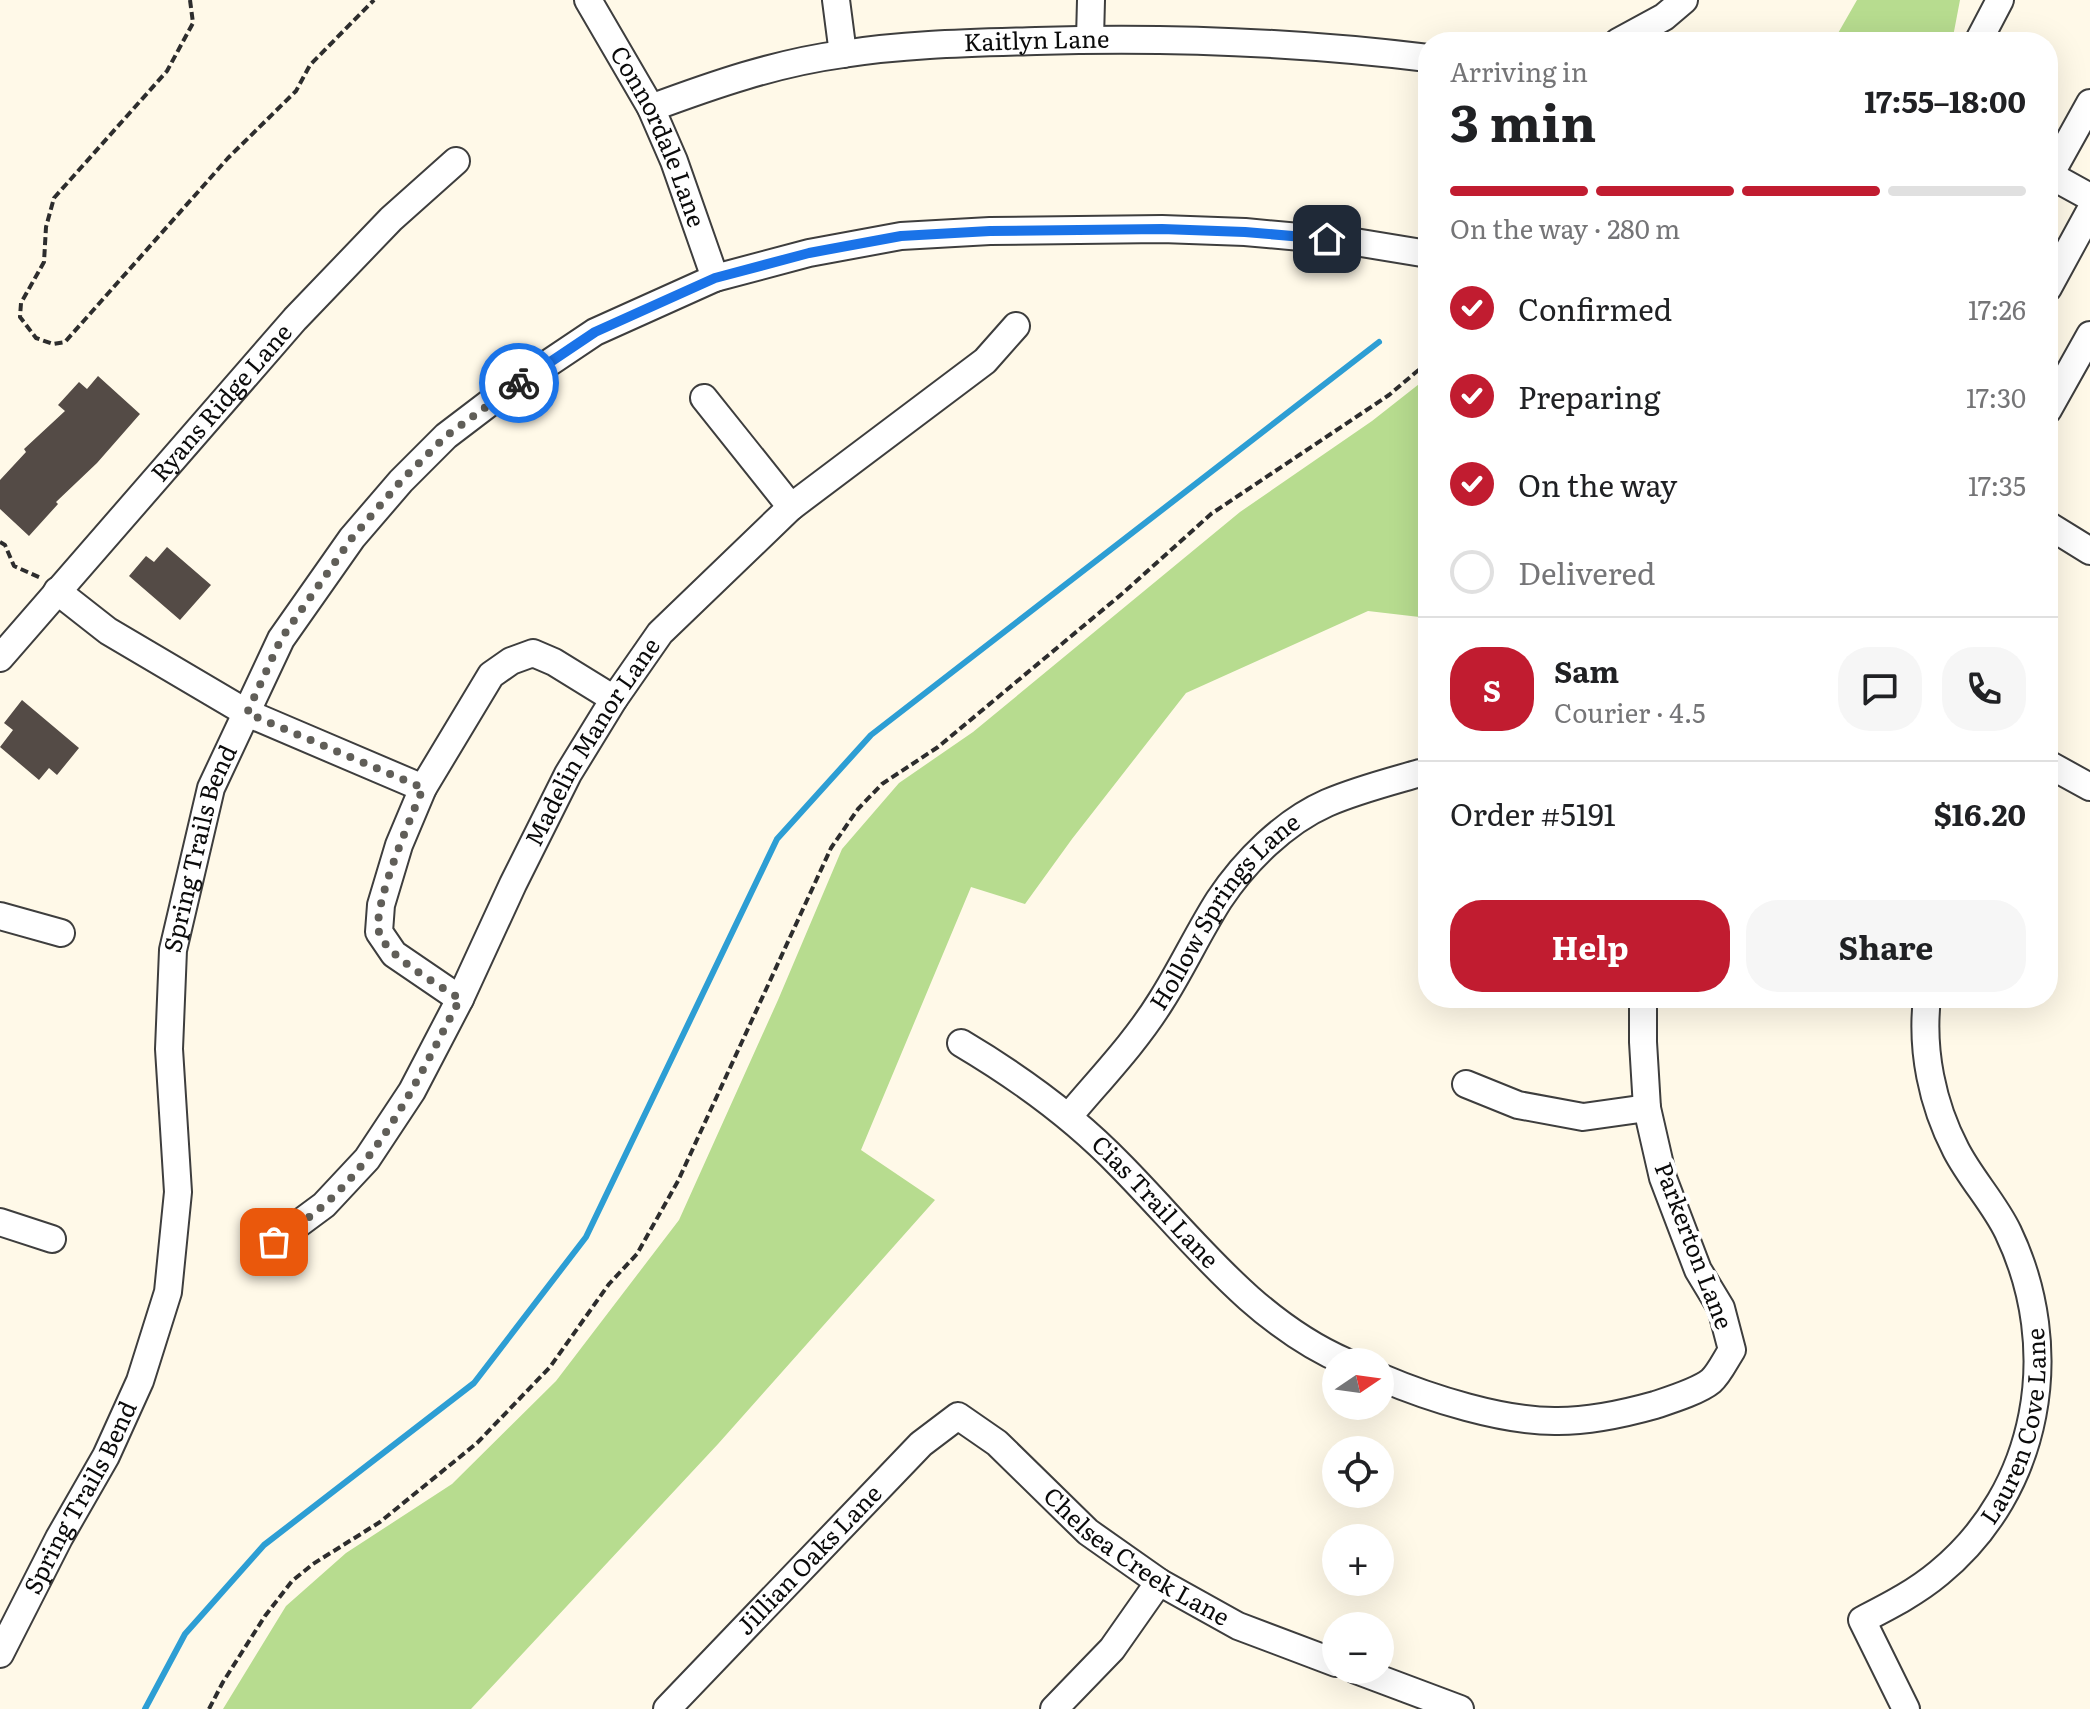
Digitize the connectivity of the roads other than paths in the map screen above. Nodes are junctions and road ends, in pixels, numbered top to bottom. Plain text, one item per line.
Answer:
1 (588, 0) edge
2 (836, 0) edge
3 (1091, 0) edge
4 (1684, 0) edge
5 (2000, 0) edge
6 (1636, 32) edge
7 (1983, 32) edge
8 (1090, 39) junction
9 (843, 54) junction
10 (1418, 57) edge
11 (2090, 103) edge
12 (651, 108) junction
13 (2058, 158) edge
14 (456, 161) dead end
15 (2058, 179) edge
16 (2090, 197) edge
17 (2090, 211) edge
18 (1418, 252) edge
19 (2058, 270) edge
20 (715, 278) junction
21 (1016, 326) dead end
22 (2090, 335) edge
23 (2058, 392) edge
24 (704, 398) dead end
25 (791, 507) junction
26 (2058, 531) edge
27 (2090, 551) edge
28 (57, 591) junction
29 (0, 658) edge
30 (614, 699) junction
31 (247, 713) junction
32 (2058, 769) edge
33 (1418, 774) edge
34 (2090, 787) edge
35 (423, 788) junction
36 (0, 916) edge
37 (61, 933) dead end
38 (460, 999) junction
39 (1643, 1008) edge
40 (1926, 1008) edge
41 (961, 1043) dead end
42 (1466, 1084) dead end
43 (1647, 1108) junction
44 (1069, 1116) junction
45 (0, 1222) edge
46 (52, 1239) dead end
47 (274, 1242) dead end
48 (1322, 1350) edge
49 (1394, 1383) edge
50 (958, 1416) joint
51 (1159, 1582) junction
52 (0, 1654) edge
53 (1322, 1658) edge
54 (1393, 1684) edge
55 (667, 1709) edge
56 (1054, 1709) edge
57 (1460, 1709) edge
58 (1906, 1709) edge

1 - 12 street, Connordale Lane
2 - 9 street
3 - 8 street
4 - 6 street
5 - 7 street
8 - 9 street, Kaitlyn Lane
8 - 10 street, Kaitlyn Lane
9 - 12 street, Kaitlyn Lane
11 - 13 street
12 - 20 street, Connordale Lane
14 - 28 street, Ryans Ridge Lane
15 - 16 street
17 - 19 street
18 - 20 street, Spring Trails Bend
20 - 31 street, Spring Trails Bend
21 - 25 street, Madelin Manor Lane
22 - 23 street
24 - 25 street
25 - 30 street, Madelin Manor Lane
26 - 27 street
28 - 29 street, Ryans Ridge Lane
28 - 31 street
30 - 35 street
30 - 38 street, Madelin Manor Lane
31 - 35 street
31 - 52 street, Spring Trails Bend
32 - 34 street
33 - 44 street, Hollow Springs Lane
35 - 38 street
36 - 37 street
38 - 47 street, Madelin Manor Lane
39 - 43 street, Parkerton Lane
40 - 58 street, Lauren Cove Lane
41 - 44 street, Cias Trail Lane
42 - 43 street
43 - 49 street, Parkerton Lane
44 - 48 street, Cias Trail Lane
45 - 46 street
50 - 51 street, Chelsea Creek Lane
50 - 55 street, Jillian Oaks Lane
51 - 53 street, Chelsea Creek Lane
51 - 56 street
54 - 57 street

